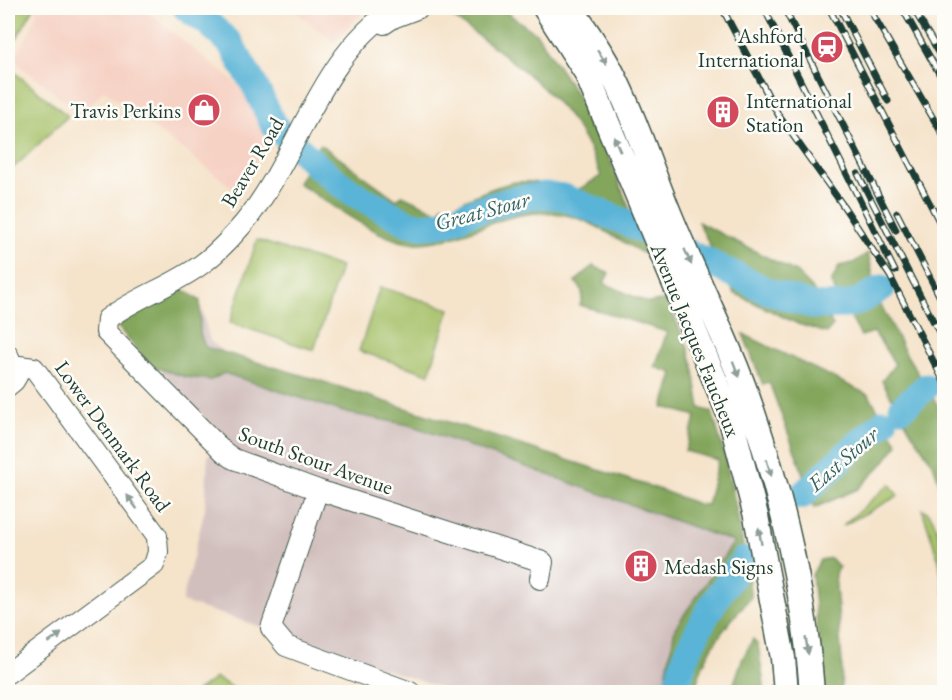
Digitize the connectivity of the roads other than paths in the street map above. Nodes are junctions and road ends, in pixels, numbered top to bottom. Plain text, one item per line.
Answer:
1 (395, 8) edge
2 (418, 8) edge
3 (545, 8) edge
4 (571, 8) edge
5 (357, 42) junction
6 (106, 324) joint
7 (16, 369) edge
8 (742, 414) junction
9 (318, 490) junction
10 (540, 579) dead end
11 (777, 625) junction
12 (8, 673) edge
13 (410, 693) edge
14 (777, 693) edge
15 (786, 693) edge
16 (812, 693) edge

1 - 5 street, Beaver Road
2 - 5 street, Beaver Road
8 -> 3 main road, Avenue Jacques Faucheux
4 -> 8 main road, Avenue Jacques Faucheux
5 - 6 street, Beaver Road
6 - 9 street, South Stour Avenue
12 -> 7 street, Lower Denmark Road
11 -> 8 main road, Avenue Jacques Faucheux
8 -> 16 main road, Avenue Jacques Faucheux
9 - 10 street, South Stour Avenue
9 - 13 street
11 - 14 main road
11 - 15 main road, Avenue Jacques Faucheux

